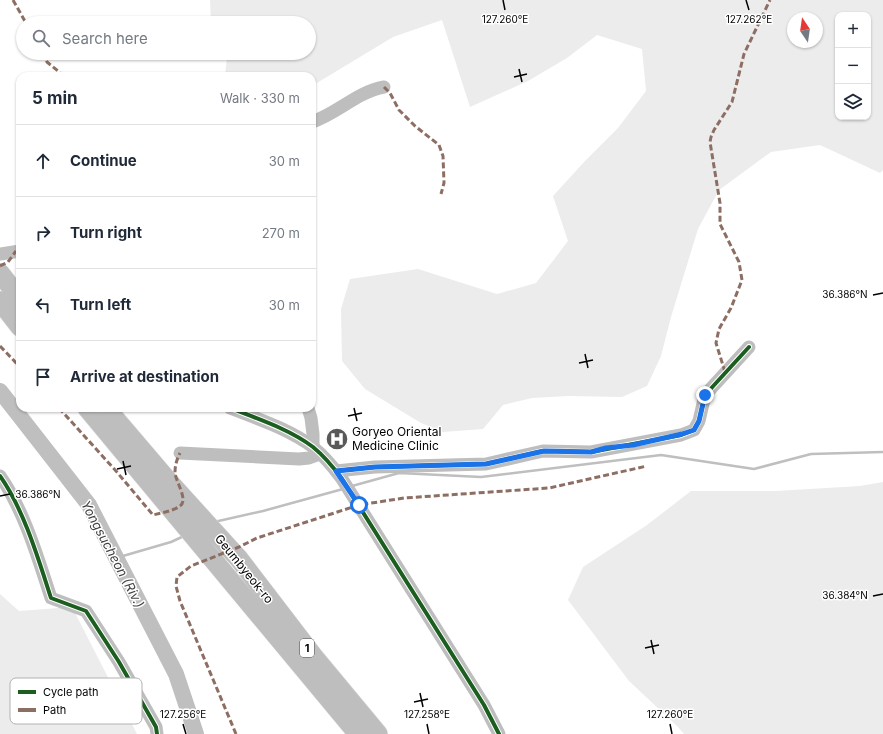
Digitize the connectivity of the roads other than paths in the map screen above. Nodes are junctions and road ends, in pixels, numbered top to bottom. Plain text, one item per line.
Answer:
1 (384, 87) dead end
2 (316, 121) edge
3 (16, 252) edge
4 (0, 254) edge
5 (0, 273) edge
6 (16, 294) edge
7 (0, 301) edge
8 (16, 322) edge
9 (749, 347) dead end
10 (91, 412) edge
11 (109, 412) edge
12 (240, 412) edge
13 (309, 412) edge
14 (316, 450) junction
15 (180, 454) dead end
16 (339, 475) junction
17 (0, 476) edge
18 (162, 486) junction
19 (128, 678) edge
20 (142, 702) edge
21 (157, 734) edge
22 (358, 734) edge
23 (378, 734) edge
24 (499, 734) edge

1 - 2 street
3 - 4 street
5 - 6 highway
7 - 8 highway
9 - 16 street
10 - 18 highway, Geumbyeok-ro / 1
11 - 18 highway, Geumbyeok-ro / 1
12 - 14 street
13 - 14 street
14 - 15 street
14 - 16 street
16 - 24 street
17 - 19 street
18 - 22 highway, Geumbyeok-ro / 1
18 - 23 highway, Geumbyeok-ro / 1
20 - 21 street

